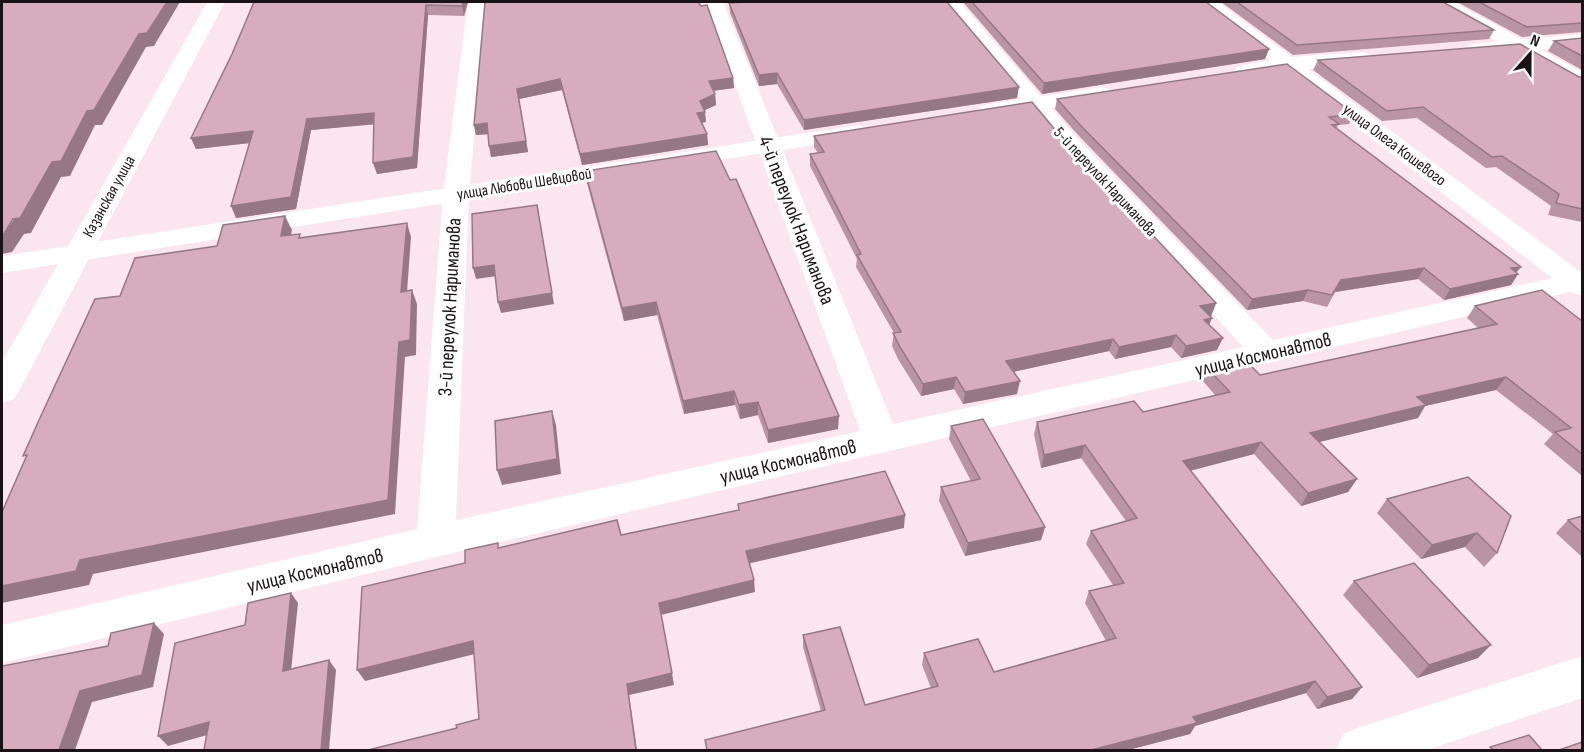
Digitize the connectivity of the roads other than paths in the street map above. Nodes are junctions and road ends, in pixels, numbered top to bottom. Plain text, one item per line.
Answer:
1 (216, 2) edge
2 (477, 2) edge
3 (714, 2) edge
4 (951, 2) edge
5 (1207, 2) edge
6 (1441, 2) edge
7 (1582, 40) edge
8 (1519, 45) junction
9 (1461, 50) edge
10 (1381, 57) edge
11 (1289, 64) junction
12 (1220, 75) edge
13 (1582, 80) edge
14 (1128, 90) edge
15 (1036, 104) junction
16 (966, 115) edge
17 (885, 127) edge
18 (769, 146) junction
19 (456, 194) junction
20 (76, 253) junction
21 (2, 265) edge
22 (1580, 285) edge
23 (1268, 353) junction
24 (2, 391) edge
25 (881, 439) junction
26 (436, 541) junction
27 (2, 644) edge
28 (1582, 676) edge
29 (1360, 750) edge

1 - 20 street, Казанская улица
2 - 19 street, 3-й переулок Нариманова
3 - 18 street, 4-й переулок Нариманова
4 - 15 street, 5-й переулок Нариманова
5 - 11 street, улица Олега Кошевого
6 - 8 street
7 - 8 street
8 - 9 street
8 - 13 street
10 - 11 street
11 - 12 street
11 - 22 street, улица Олега Кошевого
14 - 15 street
15 - 16 street
15 - 23 street, 5-й переулок Нариманова
17 - 18 street, улица Любови Шевцовой
18 - 19 street, улица Любови Шевцовой
18 - 25 street, 4-й переулок Нариманова
19 - 20 street, улица Любови Шевцовой
19 - 26 street, 3-й переулок Нариманова
20 - 21 street, улица Любови Шевцовой
20 - 24 street, Казанская улица
22 - 23 street, улица Космонавтов
23 - 25 street, улица Космонавтов
25 - 26 street, улица Космонавтов
26 - 27 street, улица Космонавтов
28 - 29 street

